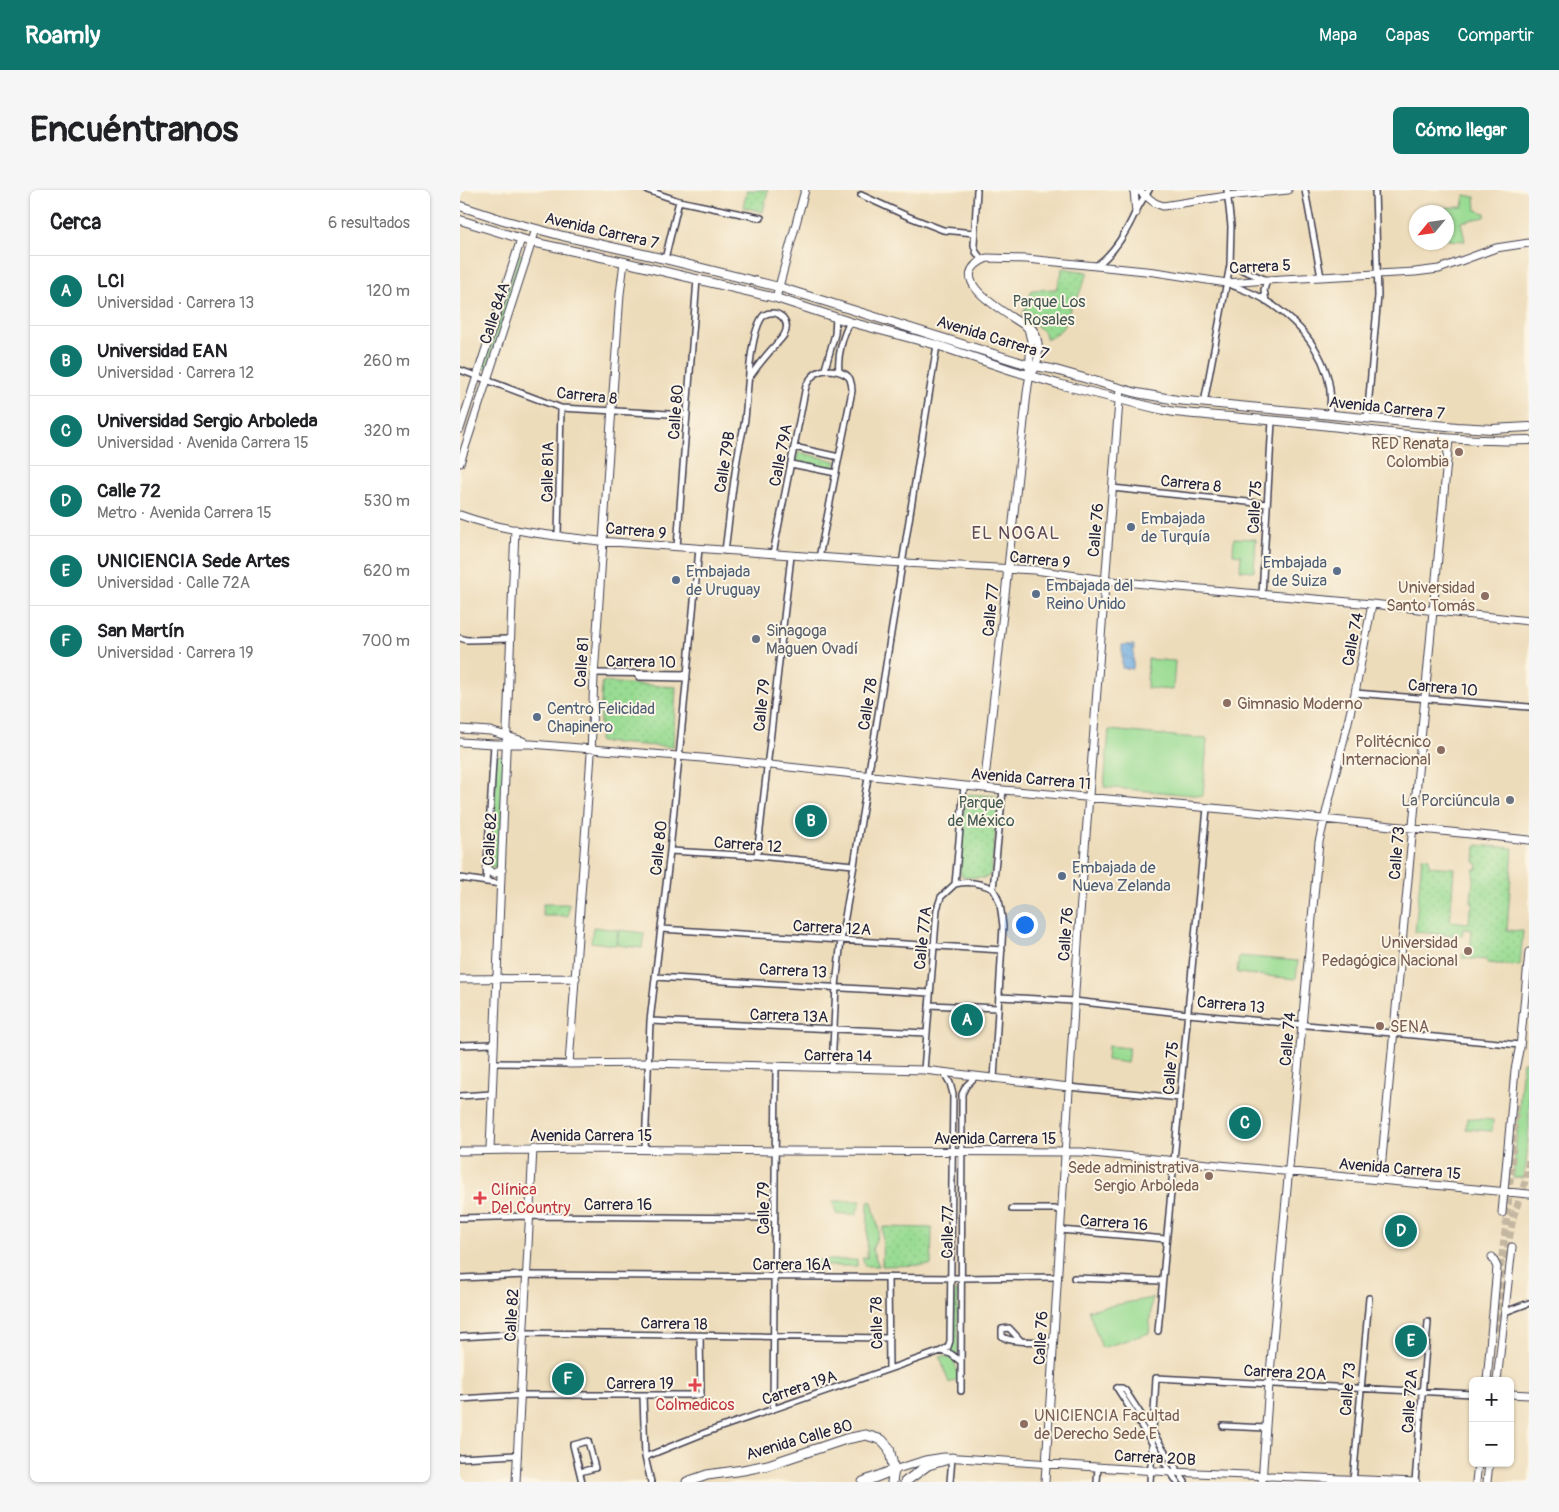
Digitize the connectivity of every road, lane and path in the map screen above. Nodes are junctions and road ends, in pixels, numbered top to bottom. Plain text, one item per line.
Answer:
1 (647, 190) edge
2 (805, 190) edge
3 (977, 190) edge
4 (1134, 190) edge
5 (1288, 190) edge
6 (1305, 190) edge
7 (1375, 190) edge
8 (1144, 192) edge
9 (1227, 193) edge
10 (861, 195) dead end
11 (679, 201) junction
12 (460, 206) edge
13 (1136, 213) junction
14 (761, 218) dead end
15 (460, 220) edge
16 (536, 229) junction
17 (974, 233) junction
18 (521, 239) junction
19 (532, 242) junction
20 (1529, 243) edge
21 (665, 259) junction
22 (982, 260) junction
23 (624, 262) junction
24 (1230, 265) junction
25 (1096, 266) junction
26 (1378, 274) junction
27 (1321, 277) junction
28 (697, 279) junction
29 (1268, 280) junction
30 (1227, 283) junction
31 (779, 286) junction
32 (776, 298) junction
33 (1266, 301) junction
34 (836, 317) junction
35 (850, 322) junction
36 (937, 345) junction
37 (1033, 366) junction
38 (825, 369) junction
39 (460, 370) edge
40 (839, 371) junction
41 (1031, 376) junction
42 (477, 377) junction
43 (749, 378) junction
44 (486, 380) junction
45 (1120, 388) junction
46 (1119, 399) junction
47 (1204, 403) junction
48 (560, 408) junction
49 (612, 411) junction
50 (687, 415) junction
51 (1329, 415) junction
52 (1367, 419) junction
53 (1272, 421) junction
54 (1529, 428) edge
55 (460, 429) edge
56 (1449, 439) junction
57 (1529, 440) edge
58 (794, 447) junction
59 (839, 457) junction
60 (460, 463) edge
61 (791, 464) junction
62 (836, 473) junction
63 (1112, 488) junction
64 (1267, 504) junction
65 (460, 515) edge
66 (515, 529) junction
67 (558, 536) junction
68 (604, 541) junction
69 (677, 547) junction
70 (699, 549) junction
71 (725, 551) junction
72 (773, 554) junction
73 (791, 556) junction
74 (820, 558) junction
75 (902, 563) junction
76 (1008, 569) junction
77 (1105, 580) junction
78 (1262, 595) junction
79 (1372, 604) junction
80 (1433, 611) junction
81 (1529, 621) edge
82 (460, 638) edge
83 (510, 639) junction
84 (594, 674) junction
85 (687, 676) junction
86 (1355, 693) junction
87 (1424, 698) junction
88 (1529, 707) edge
89 (460, 729) edge
90 (507, 740) junction
91 (460, 742) edge
92 (494, 744) junction
93 (591, 749) junction
94 (680, 757) junction
95 (767, 765) junction
96 (868, 776) junction
97 (964, 786) junction
98 (984, 788) junction
99 (1003, 790) junction
100 (1088, 797) junction
101 (1207, 808) junction
102 (1324, 819) junction
103 (1412, 828) junction
104 (1529, 840) edge
105 (670, 851) junction
106 (757, 856) junction
107 (854, 865) junction
108 (486, 868) junction
109 (502, 870) junction
110 (460, 878) edge
111 (486, 882) junction
112 (501, 884) junction
113 (955, 884) junction
114 (992, 889) junction
115 (661, 929) junction
116 (841, 940) junction
117 (933, 946) junction
118 (1002, 950) junction
119 (1529, 952) edge
120 (655, 977) junction
121 (576, 978) junction
122 (460, 979) edge
123 (497, 979) junction
124 (836, 986) junction
125 (930, 992) junction
126 (999, 997) junction
127 (1074, 1002) junction
128 (929, 1004) junction
129 (998, 1008) junction
130 (1188, 1014) junction
131 (650, 1022) junction
132 (1302, 1024) junction
133 (834, 1029) junction
134 (927, 1033) junction
135 (1393, 1033) junction
136 (494, 1044) junction
137 (460, 1045) edge
138 (1520, 1045) junction
139 (494, 1063) junction
140 (648, 1063) junction
141 (569, 1064) junction
142 (776, 1067) junction
143 (832, 1068) junction
144 (924, 1070) junction
145 (944, 1073) junction
146 (975, 1077) junction
147 (994, 1079) junction
148 (1069, 1088) junction
149 (492, 1094) junction
150 (460, 1096) edge
151 (1180, 1098) junction
152 (1516, 1104) tunnel mouth
153 (533, 1148) junction
154 (490, 1149) junction
155 (645, 1150) junction
156 (460, 1151) edge
157 (775, 1151) junction
158 (952, 1152) junction
159 (962, 1152) junction
160 (1065, 1152) junction
161 (1174, 1160) junction
162 (1288, 1172) junction
163 (1380, 1180) junction
164 (1504, 1192) junction
165 (1529, 1194) edge
166 (1012, 1209) dead end
167 (1061, 1211) junction
168 (1502, 1213) dead end
169 (530, 1216) junction
170 (460, 1218) edge
171 (775, 1218) junction
172 (1060, 1230) junction
173 (1166, 1238) junction
174 (1512, 1247) dead end
175 (1492, 1257) dead end
176 (526, 1275) junction
177 (775, 1277) junction
178 (888, 1277) junction
179 (1057, 1277) junction
180 (460, 1278) edge
181 (951, 1278) junction
182 (961, 1278) junction
183 (1074, 1278) dead end
184 (1162, 1281) junction
185 (1369, 1298) dead end
186 (1529, 1303) edge
187 (1505, 1312) junction
188 (1428, 1322) dead end
189 (1158, 1331) dead end
190 (524, 1334) junction
191 (700, 1336) junction
192 (774, 1336) junction
193 (460, 1337) edge
194 (888, 1338) junction
195 (1021, 1341) dead end
196 (1053, 1341) junction
197 (941, 1351) junction
198 (960, 1362) junction
199 (889, 1369) junction
200 (1488, 1377) edge
201 (1489, 1377) edge
202 (1496, 1377) edge
203 (1497, 1377) edge
204 (1269, 1384) junction
205 (1361, 1388) junction
206 (1422, 1391) junction
207 (961, 1392) dead end
208 (1469, 1394) edge
209 (1514, 1394) edge
210 (521, 1395) junction
211 (643, 1395) junction
212 (1529, 1395) edge
213 (460, 1399) edge
214 (773, 1409) junction
215 (1223, 1426) dead end
216 (1266, 1428) junction
217 (1153, 1432) junction
218 (1152, 1444) junction
219 (518, 1455) junction
220 (645, 1457) junction
221 (460, 1458) edge
222 (952, 1458) junction
223 (1046, 1464) junction
224 (1098, 1467) junction
225 (1478, 1467) edge
226 (1489, 1467) edge
227 (894, 1470) junction
228 (1150, 1471) junction
229 (580, 1472) junction
230 (1171, 1472) junction
231 (1180, 1473) junction
232 (1262, 1479) edge
233 (1353, 1481) edge
234 (516, 1482) edge
235 (582, 1482) edge
236 (650, 1482) edge
237 (687, 1482) edge
238 (863, 1482) edge
239 (892, 1482) edge
240 (905, 1482) edge
241 (950, 1482) edge
242 (1045, 1482) edge
243 (1097, 1482) edge
244 (1150, 1482) edge
245 (1177, 1482) edge
246 (1185, 1482) edge
247 (1416, 1482) edge
248 (1476, 1482) edge
249 (1487, 1482) edge

1 - 11 street
2 - 31 street
3 - 17 street
4 - 13 street
5 - 9 street
6 - 27 street
7 - 26 street
8 - 9 street
8 - 13 street
9 - 24 street
10 - 17 street
11 - 14 street
11 - 21 street
12 - 16 main road, Avenida Carrera 7
13 - 25 street
15 - 18 main road, Avenida Carrera 7
16 - 19 street, Calle 84A
16 - 21 main road, Avenida Carrera 7
17 - 22 street
18 - 19 main road, Avenida Carrera 7
18 - 42 street, Calle 84A
19 - 23 main road, Avenida Carrera 7
19 - 44 street, Calle 84A
20 - 26 street, Carrera 5
21 - 23 main road
21 - 31 main road, Avenida Carrera 7
22 - 25 street, Carrera 5
22 - 37 street, Calle 77
23 - 28 main road, Avenida Carrera 7
23 - 49 street, Calle 81
24 - 29 street
24 - 30 street
25 - 30 street, Carrera 5
26 - 27 street, Carrera 5
26 - 52 street
27 - 29 street, Carrera 5
28 - 32 main road, Avenida Carrera 7
28 - 50 street, Calle 80
29 - 30 street, Carrera 5
29 - 33 street
30 - 33 street
30 - 47 street
31 - 32 street
31 - 37 main road, Avenida Carrera 7
32 - 34 main road, Avenida Carrera 7
33 - 51 street
34 - 35 main road, Avenida Carrera 7
34 - 38 street
35 - 36 main road, Avenida Carrera 7
35 - 40 street
36 - 41 main road, Avenida Carrera 7
36 - 75 street, Calle 78
37 - 41 street, Calle 77
37 - 45 main road, Avenida Carrera 7
38 - 40 street
38 - 58 street, Calle 79A
39 - 42 street, Carrera 8
40 - 59 street
41 - 46 main road, Avenida Carrera 7
41 - 76 street, Calle 77
42 - 44 street, Carrera 8
42 - 55 street, Calle 84A
43 - 43 street, Calle 79B
43 - 71 street, Calle 79B
44 - 48 street, Carrera 8
44 - 60 street, Calle 84A
45 - 46 street, Calle 76
45 - 47 main road, Avenida Carrera 7
46 - 53 main road, Avenida Carrera 7
46 - 63 street, Calle 76
47 - 51 main road, Avenida Carrera 7
48 - 49 street, Carrera 8
48 - 67 street, Calle 81A
49 - 50 street, Carrera 8
49 - 68 street, Calle 81
50 - 69 street, Calle 80
51 - 52 main road, Avenida Carrera 7
52 - 54 main road, Avenida Carrera 7
53 - 56 main road, Avenida Carrera 7
53 - 64 street, Calle 75
56 - 57 main road, Avenida Carrera 7
56 - 80 street, Calle 73
58 - 59 street
58 - 61 street, Calle 79A
59 - 62 street
61 - 62 street
61 - 72 street, Calle 79A
62 - 74 street
63 - 64 street, Carrera 8
63 - 77 street, Calle 76
64 - 78 street, Calle 75
65 - 66 street, Carrera 9
66 - 67 street, Carrera 9
66 - 83 street, Calle 82
67 - 68 street, Carrera 9
68 - 69 street, Carrera 9
68 - 84 street, Calle 81
69 - 70 street, Carrera 9
70 - 71 street, Carrera 9
70 - 85 street, Calle 80
71 - 72 street, Carrera 9
72 - 73 street, Carrera 9
73 - 74 street, Carrera 9
73 - 95 street, Calle 79
74 - 75 street, Carrera 9
75 - 76 street, Carrera 9
75 - 96 street, Calle 78
76 - 77 street, Carrera 9
76 - 98 street, Calle 77
77 - 78 street, Carrera 9
77 - 100 street, Calle 76
78 - 79 street, Carrera 9
79 - 80 street, Carrera 9
79 - 86 street, Calle 74
80 - 81 street, Carrera 9
80 - 87 street, Calle 73
82 - 83 street
83 - 90 street, Calle 82
84 - 85 street, Carrera 10
84 - 93 street, Calle 81
85 - 94 street, Calle 80
86 - 87 street, Carrera 10
86 - 102 street, Calle 74
87 - 88 street, Carrera 10
87 - 103 street, Calle 73
89 - 90 street, Avenida Carrera 11
90 - 92 street, Avenida Carrera 11
90 - 93 street, Avenida Carrera 11
90 - 109 street, Calle 82
91 - 92 street, Avenida Carrera 11
92 - 108 street, Calle 82
93 - 94 street, Avenida Carrera 11
93 - 121 street, Calle 81
94 - 95 street, Avenida Carrera 11
94 - 105 street, Calle 80
95 - 96 street, Avenida Carrera 11
95 - 106 street, Calle 79
96 - 97 street, Avenida Carrera 11
96 - 107 street, Calle 78
97 - 98 street, Avenida Carrera 11
97 - 113 street
98 - 99 street, Avenida Carrera 11
99 - 100 street, Avenida Carrera 11
99 - 114 street
100 - 101 street, Avenida Carrera 11
100 - 127 street, Calle 76
101 - 102 street, Avenida Carrera 11
101 - 130 street, Calle 75
102 - 103 street, Avenida Carrera 11
102 - 132 street, Calle 74
103 - 104 street, Avenida Carrera 11
103 - 135 street, Calle 73
105 - 106 street, Carrera 12
105 - 115 street, Calle 80
106 - 107 street, Carrera 12
107 - 116 street, Calle 78
108 - 109 street
108 - 111 street, Calle 82
109 - 112 street, Calle 82
110 - 111 street
111 - 112 street
112 - 123 street, Calle 82
113 - 114 street
113 - 117 street, Calle 77A
114 - 118 street
115 - 116 street, Carrera 12A
115 - 120 street, Calle 80
116 - 117 street, Carrera 12A
116 - 124 street, Calle 78
117 - 118 street, Carrera 12A
117 - 125 street, Calle 77A
118 - 126 street
119 - 138 street
120 - 124 street, Carrera 13
120 - 131 street, Calle 80
121 - 123 street
121 - 141 street, Calle 81
122 - 123 street
123 - 136 street, Calle 82
124 - 125 street, Carrera 13
124 - 133 street, Calle 78
125 - 128 street, Calle 77A
126 - 127 street, Carrera 13
126 - 129 street
127 - 130 street, Carrera 13
127 - 148 street, Calle 76
128 - 129 street
128 - 134 street, Calle 77A
129 - 147 street
130 - 132 street, Carrera 13
130 - 151 street, Calle 75
131 - 133 street, Carrera 13A
131 - 140 street, Calle 80
132 - 135 street, Carrera 13
132 - 162 street, Calle 74
133 - 134 street, Carrera 13A
133 - 143 street, Calle 78
134 - 144 street, Calle 77A
135 - 138 street, Carrera 13
135 - 163 street, Calle 73
136 - 137 street
136 - 139 street, Calle 82
138 - 152 street
138 - 164 street
139 - 141 street, Carrera 14
139 - 149 street, Calle 82
140 - 141 street, Carrera 14
140 - 142 street, Carrera 14
140 - 155 street, Calle 80
142 - 143 street, Carrera 14
142 - 157 street, Calle 79
143 - 144 street, Carrera 14
144 - 145 street, Carrera 14
145 - 146 street, Carrera 14
145 - 158 street, Calle 77
146 - 147 street, Carrera 14
146 - 159 street, Calle 77
147 - 148 street, Carrera 14
148 - 151 street, Carrera 14
148 - 160 street, Calle 76
149 - 150 street
149 - 154 street, Calle 82
151 - 161 street, Calle 75
153 - 154 street, Avenida Carrera 15
153 - 155 street, Avenida Carrera 15
153 - 169 street, Calle 82
154 - 156 street, Avenida Carrera 15
155 - 157 street, Avenida Carrera 15
157 - 158 street, Avenida Carrera 15
157 - 171 street, Calle 79
158 - 159 street, Avenida Carrera 15
158 - 181 street, Calle 77
159 - 160 street, Avenida Carrera 15
159 - 182 street, Calle 77
160 - 161 street, Avenida Carrera 15
160 - 167 street, Calle 76
161 - 162 street, Avenida Carrera 15
161 - 173 street, Calle 75
162 - 163 street, Avenida Carrera 15
162 - 204 street, Calle 74
163 - 164 street, Avenida Carrera 15
164 - 165 street, Avenida Carrera 15
164 - 168 street
166 - 167 street, Carrera 16
167 - 172 street, Calle 76
169 - 170 street, Carrera 16
169 - 171 street, Carrera 16
169 - 176 street, Calle 82
171 - 177 street, Calle 79
172 - 173 street, Carrera 16
172 - 179 street, Calle 76
173 - 184 street, Calle 75
174 - 187 street
175 - 200 street
176 - 177 street, Carrera 16A
176 - 180 street, Carrera 16A
176 - 190 street, Calle 82
177 - 178 street, Carrera 16A
177 - 192 street, Calle 79
178 - 181 street, Carrera 16A
178 - 194 street, Calle 78
179 - 182 street, Carrera 16A
179 - 196 street, Calle 76
181 - 182 street, Carrera 16A
181 - 197 street, Calle 77
182 - 198 street, Calle 77
183 - 184 street
184 - 189 street, Calle 75
185 - 205 street, Calle 73
186 - 187 street
187 - 203 street
188 - 206 street, Calle 72A
190 - 191 street, Carrera 18
190 - 193 street, Carrera 18
190 - 210 street, Calle 82
191 - 192 street, Carrera 18
191 - 211 street, Carrera 19
192 - 194 street, Carrera 18
192 - 214 street, Calle 79
194 - 199 street, Calle 78
195 - 196 street
196 - 223 street, Calle 76
197 - 198 street
197 - 199 street, Carrera 19A
198 - 207 street, Calle 77
199 - 214 street, Carrera 19A
201 - 202 street
204 - 205 street, Carrera 20A
204 - 216 street, Calle 74
204 - 217 street, Carrera 20A
205 - 206 street, Carrera 20A
205 - 233 street, Calle 73
206 - 208 street, Carrera 20A
206 - 247 street, Calle 72A
209 - 212 street
210 - 211 street, Carrera 19
210 - 213 street, Carrera 19
210 - 219 street, Calle 82
211 - 220 street
214 - 220 street, Carrera 19A
215 - 216 street
216 - 232 street, Calle 74
217 - 218 street
217 - 218 street
217 - 231 street
218 - 228 street
218 - 230 street
219 - 221 street
219 - 234 street, Calle 82
220 - 236 street
222 - 223 street, Carrera 20B
222 - 227 street, Carrera 20B
222 - 240 highway
222 - 241 street
223 - 224 street, Carrera 20B
223 - 242 street, Calle 76
224 - 228 street, Carrera 20B
224 - 243 street
225 - 248 street
226 - 249 street
227 - 237 highway, Avenida Calle 80
227 - 238 highway
227 - 239 highway, Avenida Calle 80
228 - 230 street, Carrera 20B
228 - 244 street
229 - 229 street
229 - 235 street
230 - 231 street, Carrera 20B
230 - 245 street
231 - 232 street, Carrera 20B
231 - 246 street
232 - 233 street, Carrera 20B
233 - 247 street, Carrera 20B

